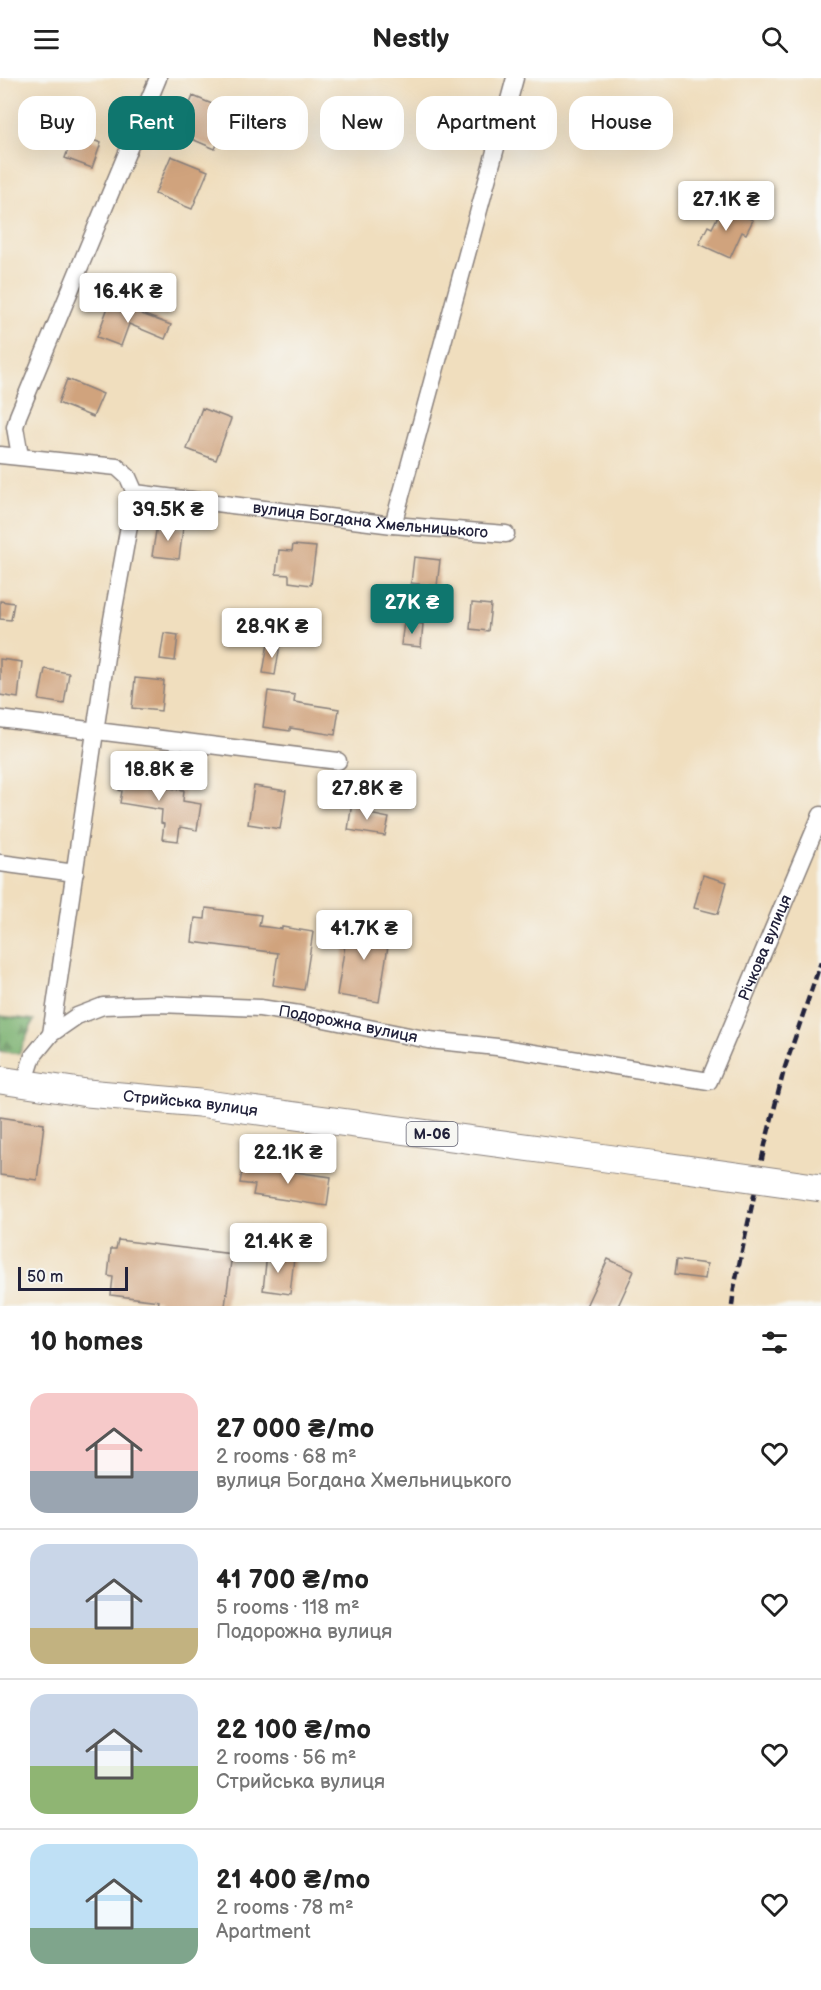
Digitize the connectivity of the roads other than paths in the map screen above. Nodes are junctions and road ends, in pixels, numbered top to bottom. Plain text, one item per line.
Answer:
1 (158, 78) edge
2 (515, 78) edge
3 (0, 440) edge
4 (19, 452) junction
5 (0, 455) edge
6 (135, 493) junction
7 (393, 525) junction
8 (506, 534) dead end
9 (0, 719) edge
10 (96, 730) junction
11 (338, 761) dead end
12 (821, 815) edge
13 (0, 863) edge
14 (75, 873) junction
15 (51, 1034) junction
16 (709, 1081) joint
17 (12, 1082) edge
18 (821, 1188) edge

1 - 4 street
2 - 7 street
3 - 4 street
4 - 5 street
4 - 6 street
6 - 7 street, вулиця Богдана Хмельницького
6 - 10 street
7 - 8 street, вулиця Богдана Хмельницького
9 - 10 street
10 - 11 street
10 - 14 street
12 - 16 street, Річкова вулиця
13 - 14 street
14 - 15 street
15 - 16 street, Подорожна вулиця
15 - 17 street, Подорожна вулиця
17 - 18 highway, Стрийська вулиця / М-06, bridge

